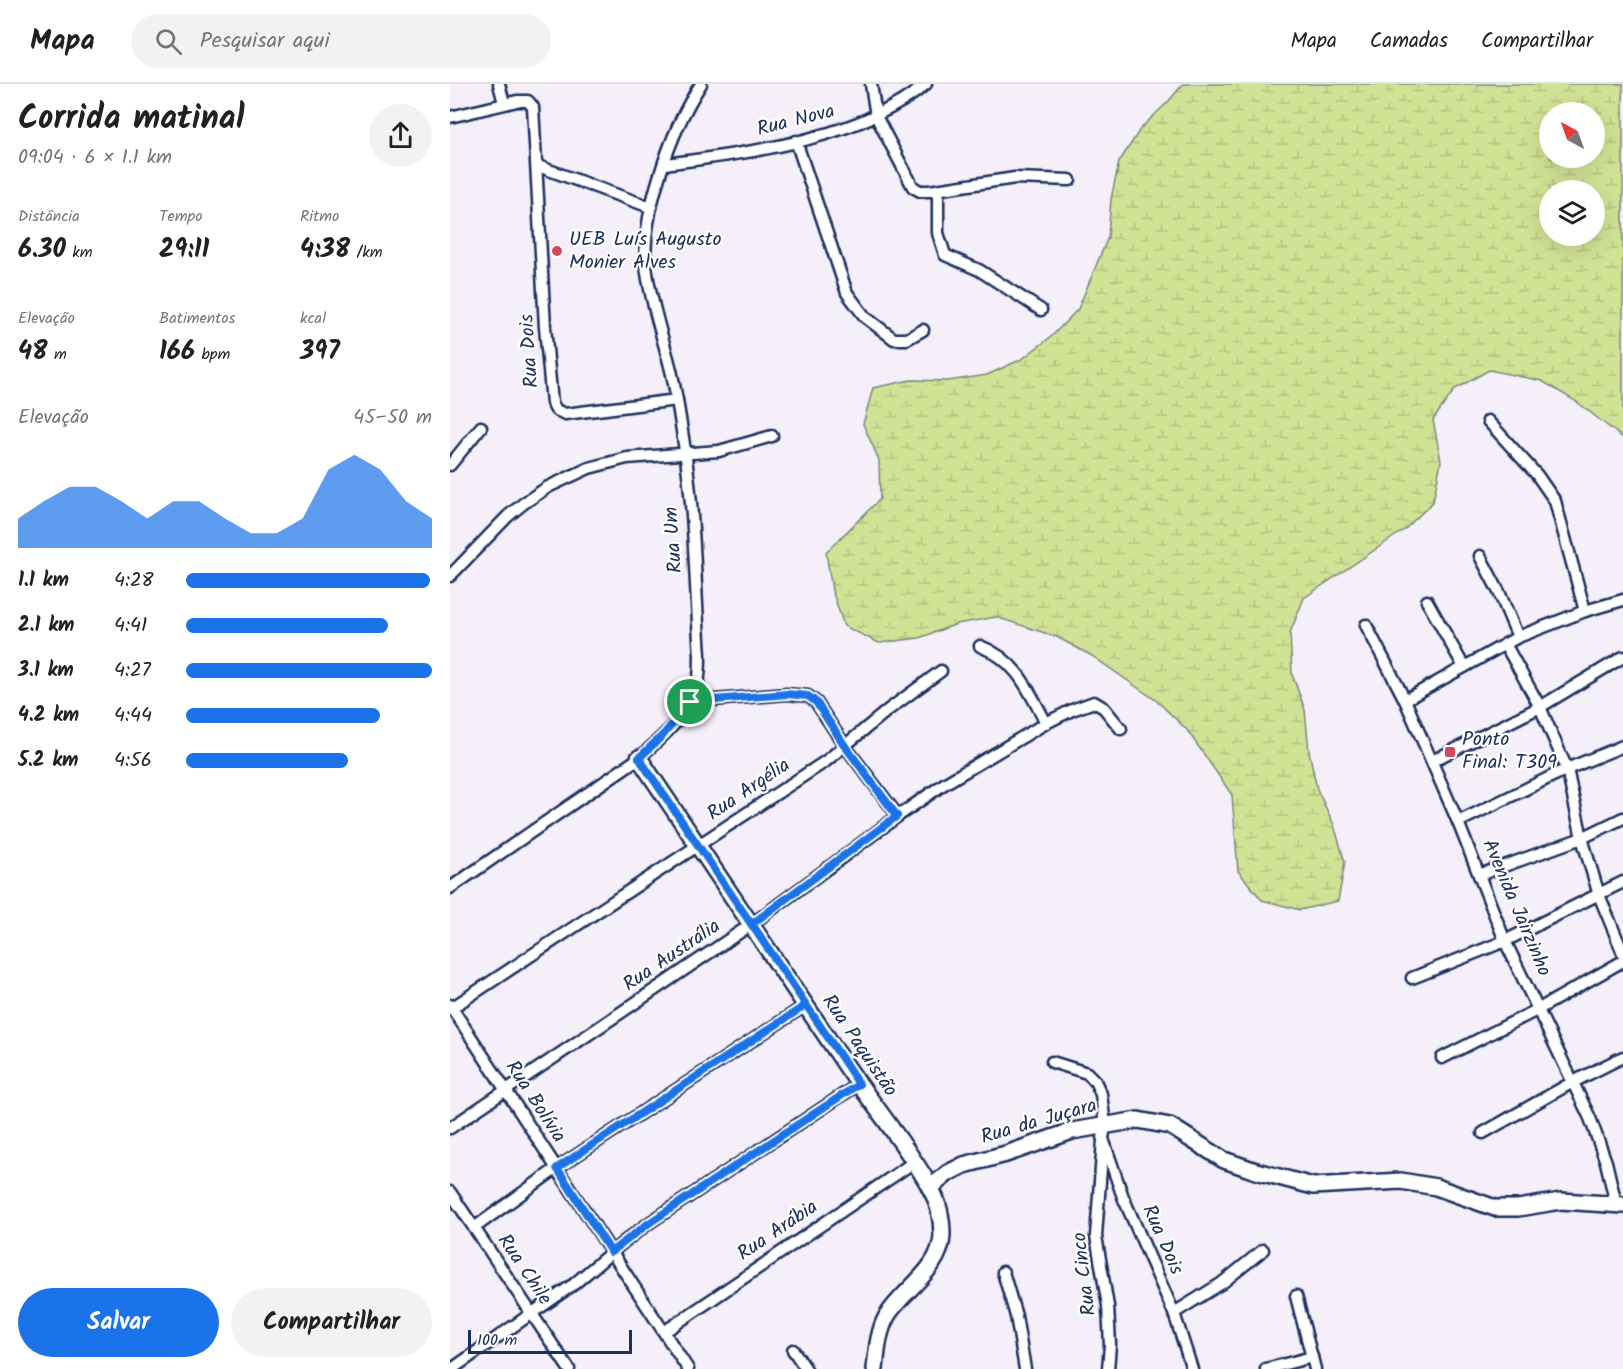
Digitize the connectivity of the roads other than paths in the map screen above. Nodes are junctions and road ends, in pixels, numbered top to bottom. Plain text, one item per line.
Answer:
1 (499, 84) edge
2 (701, 84) edge
3 (871, 84) edge
4 (926, 84) edge
5 (504, 103) junction
6 (876, 116) junction
7 (450, 117) edge
8 (796, 141) junction
9 (665, 164) junction
10 (538, 166) junction
11 (1070, 180) dead end
12 (938, 190) junction
13 (651, 207) junction
14 (1041, 310) dead end
15 (923, 330) dead end
16 (677, 400) junction
17 (1488, 421) dead end
18 (481, 428) dead end
19 (772, 436) dead end
20 (685, 454) junction
21 (450, 465) edge
22 (1480, 556) dead end
23 (450, 576) edge
24 (1623, 600) edge
25 (1427, 601) dead end
26 (1585, 611) junction
27 (1366, 625) dead end
28 (1518, 637) junction
29 (1505, 644) junction
30 (980, 646) dead end
31 (1623, 657) edge
32 (1464, 667) junction
33 (942, 671) dead end
34 (1405, 700) junction
35 (690, 702) junction
36 (1540, 707) junction
37 (1046, 723) junction
38 (1121, 729) dead end
39 (845, 746) junction
40 (1623, 746) edge
41 (639, 758) junction
42 (1432, 761) junction
43 (1567, 769) junction
44 (897, 816) junction
45 (1623, 818) edge
46 (1458, 822) junction
47 (1582, 838) junction
48 (698, 846) junction
49 (1479, 875) junction
50 (1623, 882) edge
51 (450, 888) edge
52 (1599, 895) junction
53 (752, 924) junction
54 (1505, 941) junction
55 (1623, 954) edge
56 (1623, 961) edge
57 (1412, 978) dead end
58 (806, 1005) junction
59 (451, 1007) edge
60 (1537, 1010) junction
61 (1623, 1057) edge
62 (1442, 1058) dead end
63 (1052, 1062) dead end
64 (1573, 1082) junction
65 (859, 1084) junction
66 (506, 1090) junction
67 (450, 1128) edge
68 (1104, 1132) junction
69 (1483, 1133) dead end
70 (914, 1162) junction
71 (557, 1168) junction
72 (930, 1188) junction
73 (450, 1192) edge
74 (1620, 1205) edge
75 (474, 1228) junction
76 (1263, 1250) dead end
77 (611, 1252) junction
78 (1003, 1272) dead end
79 (1296, 1296) dead end
80 (1174, 1313) junction
81 (532, 1315) junction
82 (664, 1332) junction
83 (794, 1350) dead end
84 (1312, 1357) junction
85 (451, 1368) edge
86 (569, 1369) edge
87 (688, 1369) edge
88 (806, 1369) edge
89 (875, 1369) edge
90 (1025, 1369) edge
91 (1108, 1369) edge
92 (1192, 1369) edge
93 (1266, 1369) edge
94 (1315, 1369) edge

1 - 5 street
2 - 9 street, Rua Um
3 - 6 street
4 - 6 street, Rua Nova
5 - 7 street, Rua Dois
5 - 10 street, Rua Dois
6 - 8 street, Rua Nova
6 - 12 street
8 - 9 street, Rua Nova
8 - 15 street
9 - 13 street, Rua Um
10 - 13 street
10 - 16 street, Rua Dois
11 - 12 street
12 - 14 street
13 - 16 street, Rua Um
16 - 20 street, Rua Um
17 - 26 street
18 - 21 street
19 - 20 street
20 - 23 street
20 - 35 street, Rua Um
22 - 28 street
24 - 26 street
25 - 32 street
26 - 28 street
27 - 34 street, Avenida Jairzinho
28 - 29 street
29 - 32 street
29 - 36 street
30 - 37 street
31 - 36 street
32 - 34 street
33 - 39 street, Rua Argélia
34 - 42 street, Avenida Jairzinho
35 - 39 street
35 - 41 street, Rua Um
36 - 42 street
36 - 43 street
37 - 38 street, Rua Austrália
37 - 44 street, Rua Austrália
39 - 44 street
39 - 48 street, Rua Argélia
40 - 43 street
41 - 48 street, Rua Paquistão
41 - 51 street, Rua Um
42 - 46 street, Avenida Jairzinho
43 - 46 street
43 - 47 street
44 - 53 street, Rua Austrália
45 - 47 street
46 - 49 street, Avenida Jairzinho
47 - 49 street
47 - 52 street
48 - 53 street, Rua Paquistão
48 - 59 street, Rua Argélia
49 - 54 street, Avenida Jairzinho
50 - 52 street
52 - 54 street
52 - 55 street
53 - 58 street, Rua Paquistão
53 - 66 street, Rua Austrália
54 - 57 street
54 - 60 street, Avenida Jairzinho
56 - 60 street
58 - 65 street, Rua Paquistão
58 - 71 street
59 - 66 street, Rua Bolívia
60 - 62 street
60 - 64 street, Avenida Jairzinho
61 - 64 street
63 - 68 street
64 - 69 street
64 - 74 street, Avenida Jairzinho
65 - 70 street, Rua Paquistão
65 - 77 street
66 - 67 street, Rua Austrália
66 - 71 street, Rua Bolívia
68 - 72 street, Rua da Juçara
68 - 74 street, Rua da Juçara
68 - 80 street, Rua Dois
68 - 91 street, Rua Cinco
70 - 72 street, Rua Paquistão
70 - 82 street, Rua Arábia
71 - 75 street
71 - 77 street, Rua Bolívia
72 - 89 street, Rua Paquistão
73 - 75 street, Rua Chile
75 - 81 street, Rua Chile
76 - 80 street
77 - 81 street
77 - 82 street, Rua Bolívia
78 - 90 street
79 - 84 street
80 - 92 street, Rua Dois
81 - 85 street
81 - 86 street, Rua Chile
82 - 87 street, Rua Bolívia
83 - 88 street
84 - 93 street
84 - 94 street

